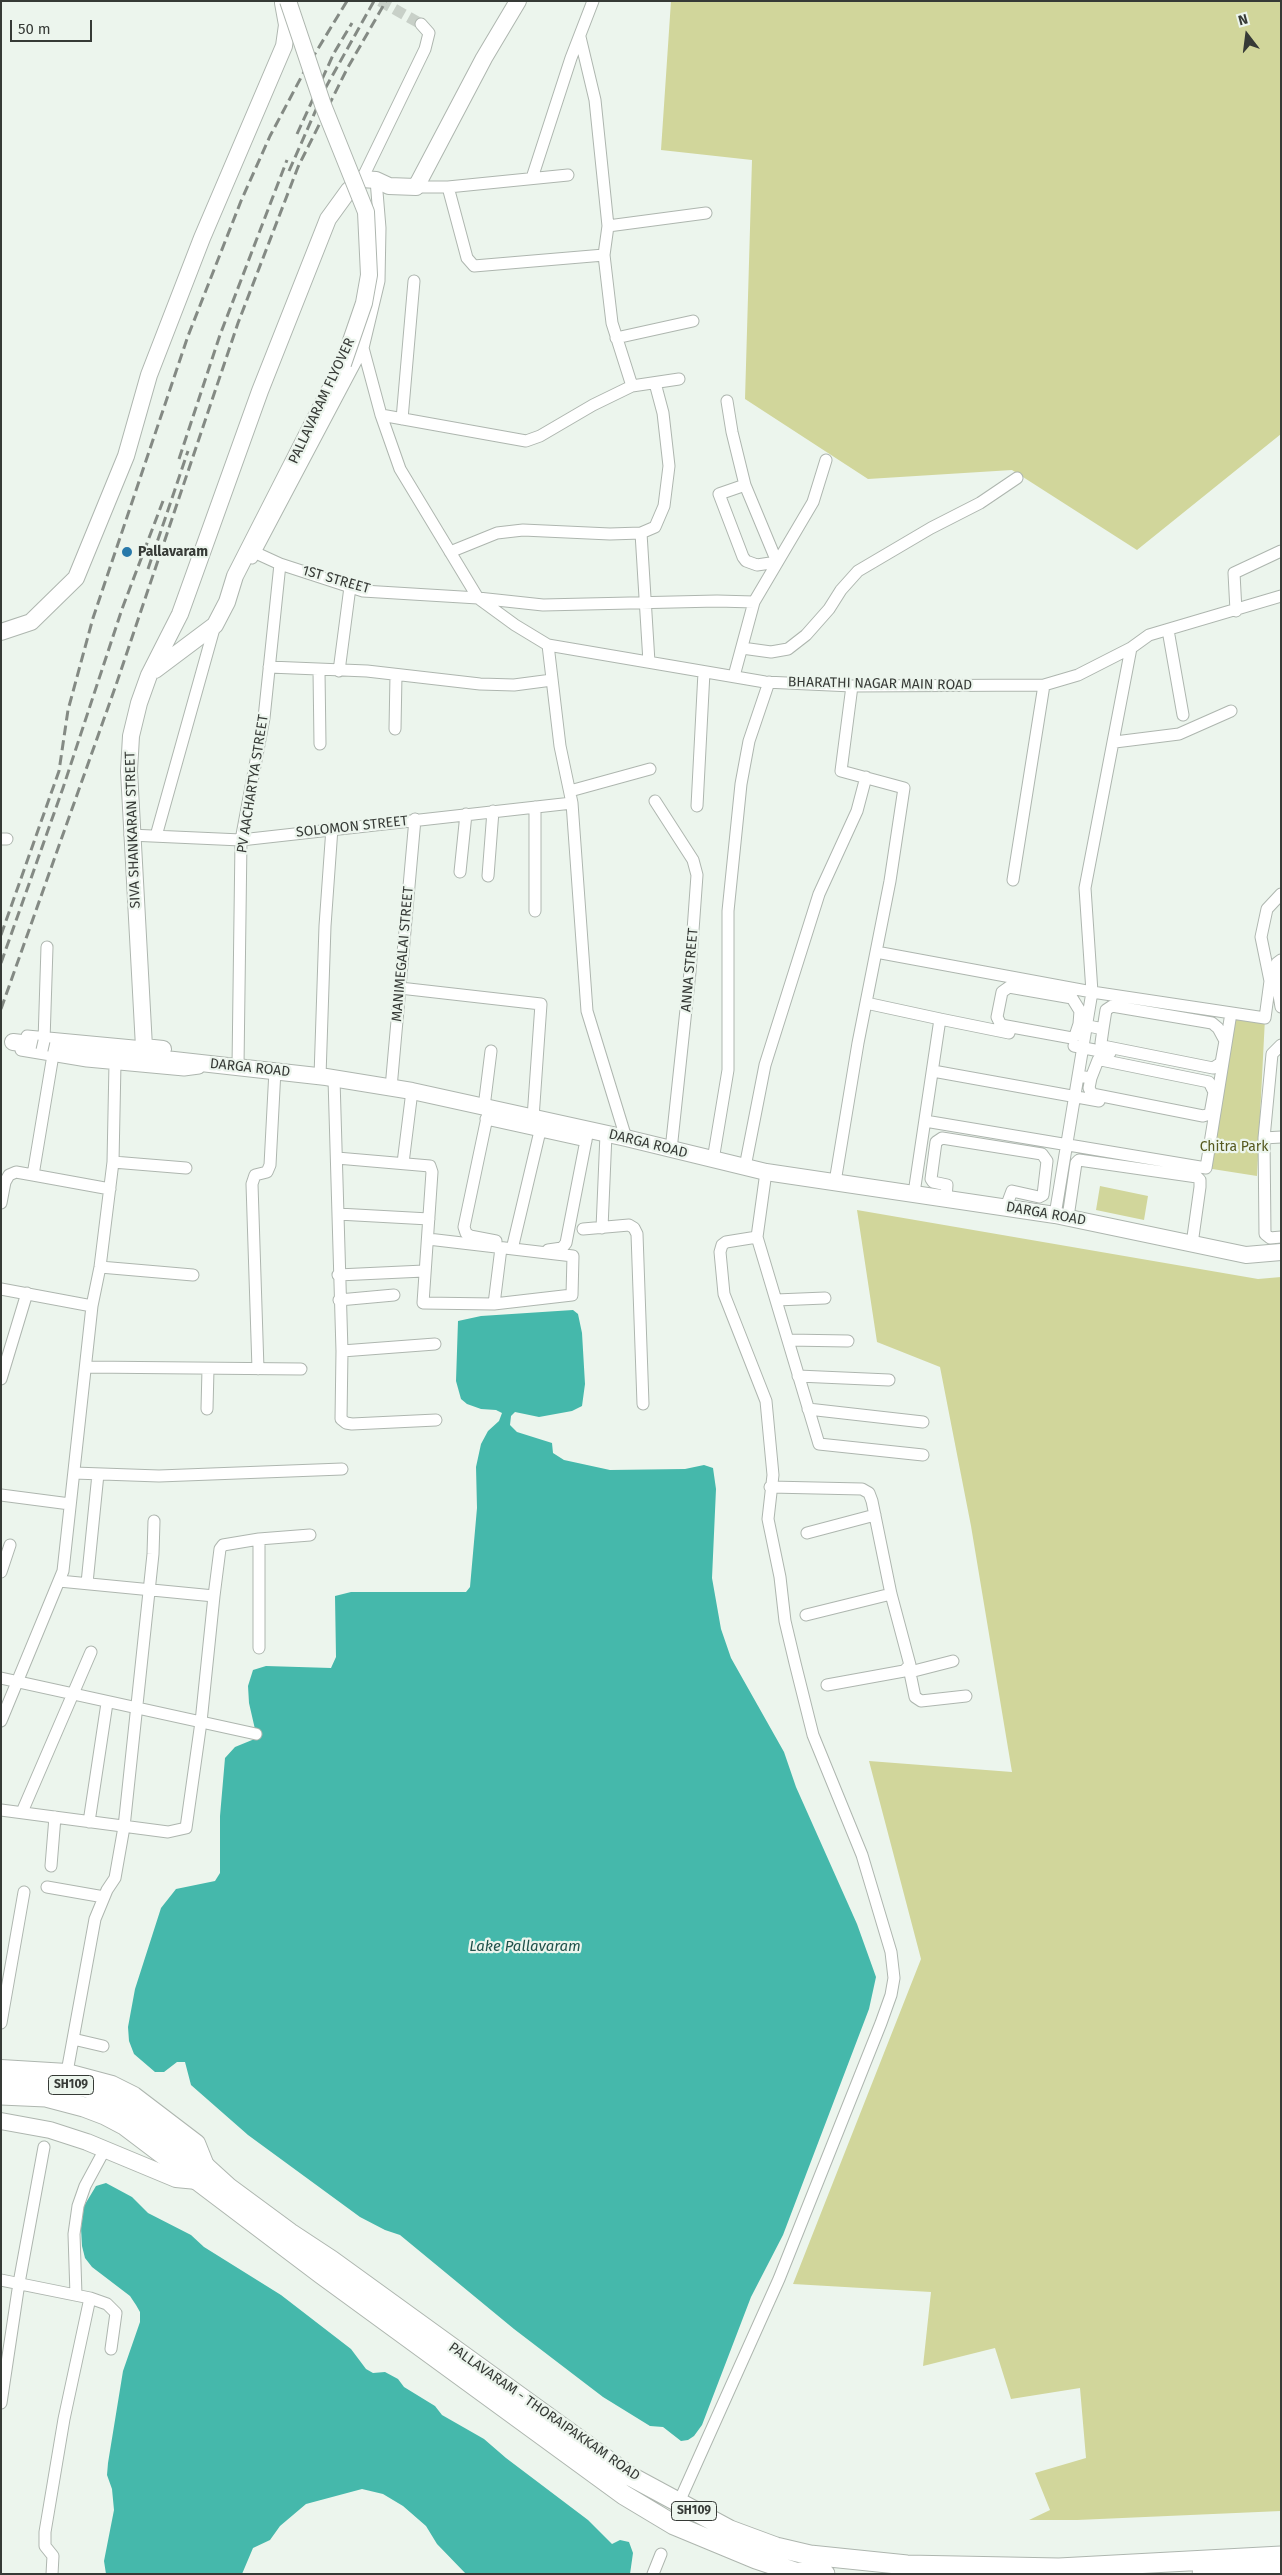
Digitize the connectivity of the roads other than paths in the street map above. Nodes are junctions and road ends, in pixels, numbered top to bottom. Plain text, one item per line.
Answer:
1 (282, 1) edge
2 (288, 1) edge
3 (518, 1) edge
4 (593, 1) edge
5 (421, 24) dead end
6 (580, 37) junction
7 (568, 175) dead end
8 (532, 178) junction
9 (369, 180) junction
10 (416, 187) junction
11 (448, 187) junction
12 (706, 214) dead end
13 (608, 226) junction
14 (604, 255) junction
15 (414, 280) dead end
16 (693, 321) dead end
17 (616, 338) junction
18 (363, 348) junction
19 (679, 379) dead end
20 (655, 383) junction
21 (632, 386) junction
22 (727, 401) dead end
23 (381, 415) junction
24 (402, 419) junction
25 (826, 460) dead end
26 (1017, 478) dead end
27 (745, 484) junction
28 (641, 533) junction
29 (1281, 551) edge
30 (450, 552) junction
31 (256, 553) junction
32 (777, 562) junction
33 (280, 564) junction
34 (241, 565) junction
35 (350, 587) junction
36 (1281, 596) edge
37 (478, 598) junction
38 (754, 602) junction
39 (646, 603) junction
40 (1236, 611) junction
41 (215, 625) junction
42 (1168, 630) junction
43 (1, 632) edge
44 (548, 645) junction
45 (742, 648) junction
46 (1132, 648) junction
47 (650, 662) junction
48 (269, 668) junction
49 (318, 670) junction
50 (340, 671) junction
51 (704, 672) junction
52 (149, 675) junction
53 (396, 675) junction
54 (734, 676) junction
55 (552, 680) junction
56 (769, 682) junction
57 (1044, 685) junction
58 (852, 686) junction
59 (1231, 711) dead end
60 (1183, 715) dead end
61 (395, 729) dead end
62 (1115, 742) junction
63 (320, 744) dead end
64 (650, 769) dead end
65 (866, 777) junction
66 (571, 797) junction
67 (655, 801) dead end
68 (697, 806) dead end
69 (535, 807) junction
70 (493, 811) junction
71 (466, 814) junction
72 (415, 820) junction
73 (332, 828) junction
74 (130, 835) junction
75 (156, 836) junction
76 (241, 840) junction
77 (460, 872) dead end
78 (488, 876) dead end
79 (1013, 880) dead end
80 (1281, 894) edge
81 (535, 911) dead end
82 (47, 947) dead end
83 (876, 952) junction
84 (1281, 960) edge
85 (400, 988) junction
86 (1092, 992) junction
87 (866, 1003) junction
88 (1281, 1007) edge
89 (1231, 1013) junction
90 (940, 1019) junction
91 (1083, 1024) junction
92 (1103, 1029) junction
93 (18, 1042) junction
94 (1281, 1045) edge
95 (45, 1047) junction
96 (144, 1047) junction
97 (1082, 1048) junction
98 (491, 1051) dead end
99 (115, 1063) junction
100 (210, 1063) junction
101 (238, 1066) junction
102 (274, 1070) junction
103 (933, 1072) junction
104 (1222, 1073) junction
105 (1078, 1076) junction
106 (327, 1078) junction
107 (1091, 1078) junction
108 (391, 1088) junction
109 (412, 1091) junction
110 (1074, 1096) junction
111 (486, 1112) junction
112 (925, 1121) junction
113 (1214, 1121) junction
114 (536, 1124) junction
115 (606, 1134) junction
116 (587, 1136) junction
117 (1281, 1137) edge
118 (626, 1138) junction
119 (1264, 1138) junction
120 (1066, 1145) junction
121 (671, 1150) junction
122 (337, 1158) junction
123 (713, 1160) junction
124 (113, 1162) junction
125 (403, 1163) junction
126 (186, 1168) dead end
127 (745, 1168) junction
128 (766, 1172) junction
129 (33, 1175) junction
130 (835, 1182) junction
131 (110, 1189) junction
132 (914, 1193) junction
133 (946, 1198) junction
134 (1, 1203) edge
135 (1006, 1207) junction
136 (338, 1214) junction
137 (1061, 1216) junction
138 (429, 1219) junction
139 (602, 1228) junction
140 (583, 1229) dead end
141 (757, 1237) junction
142 (1281, 1237) edge
143 (428, 1239) junction
144 (1192, 1244) junction
145 (513, 1245) junction
146 (501, 1248) junction
147 (1281, 1252) edge
148 (100, 1266) junction
149 (424, 1271) junction
150 (193, 1275) dead end
151 (338, 1275) junction
152 (1, 1289) edge
153 (27, 1293) junction
154 (394, 1295) dead end
155 (825, 1298) dead end
156 (339, 1300) junction
157 (776, 1300) junction
158 (494, 1304) junction
159 (92, 1306) junction
160 (788, 1340) junction
161 (848, 1341) dead end
162 (435, 1344) dead end
163 (342, 1351) junction
164 (86, 1367) junction
165 (208, 1369) junction
166 (258, 1369) junction
167 (301, 1369) dead end
168 (798, 1376) junction
169 (1, 1379) edge
170 (889, 1380) dead end
171 (643, 1404) dead end
172 (208, 1409) dead end
173 (808, 1409) junction
174 (436, 1420) dead end
175 (923, 1422) dead end
176 (924, 1455) dead end
177 (342, 1469) dead end
178 (74, 1473) junction
179 (98, 1474) junction
180 (770, 1487) junction
181 (1, 1494) edge
182 (70, 1504) junction
183 (875, 1515) junction
184 (154, 1521) dead end
185 (806, 1533) dead end
186 (310, 1535) dead end
187 (259, 1539) junction
188 (10, 1545) dead end
189 (1, 1572) edge
190 (59, 1580) junction
191 (87, 1583) junction
192 (149, 1589) junction
193 (891, 1594) junction
194 (214, 1596) junction
195 (806, 1615) dead end
196 (259, 1648) dead end
197 (91, 1652) dead end
198 (953, 1661) dead end
199 (909, 1670) junction
200 (1, 1678) edge
201 (16, 1681) junction
202 (827, 1685) dead end
203 (74, 1694) junction
204 (966, 1696) dead end
205 (107, 1703) junction
206 (136, 1708) junction
207 (1, 1721) edge
208 (201, 1722) junction
209 (256, 1734) dead end
210 (1, 1810) edge
211 (22, 1812) junction
212 (55, 1817) junction
213 (89, 1822) junction
214 (124, 1827) junction
215 (51, 1866) dead end
216 (47, 1887) dead end
217 (24, 1892) dead end
218 (104, 1897) junction
219 (1, 2023) edge
220 (73, 2039) junction
221 (103, 2046) dead end
222 (1, 2068) edge
223 (67, 2072) junction
224 (1, 2079) edge
225 (1, 2095) edge
226 (129, 2120) junction
227 (1, 2121) edge
228 (44, 2147) dead end
229 (105, 2149) junction
230 (202, 2174) junction
231 (1, 2280) edge
232 (19, 2283) junction
233 (76, 2295) junction
234 (90, 2298) junction
235 (111, 2350) dead end
236 (1, 2403) edge
237 (679, 2502) junction
238 (661, 2554) dead end
239 (1281, 2556) edge
240 (1281, 2570) edge
241 (52, 2574) edge
242 (653, 2574) edge
243 (825, 2574) edge
244 (1202, 2574) edge

1 - 43 street
2 - 34 street, PALLAVARAM FLYOVER, bridge
3 - 10 street
4 - 6 street
5 - 9 street
6 - 8 street
6 - 13 street
7 - 8 street
8 - 11 street
9 - 10 street
9 - 18 street
9 - 52 street, SIVA SHANKARAN STREET
10 - 11 street
11 - 14 street
12 - 13 street
13 - 14 street
14 - 17 street
15 - 24 street
16 - 17 street
17 - 21 street
18 - 23 street
18 - 31 street
19 - 20 street
20 - 21 street
20 - 28 street
21 - 24 street
22 - 27 street
23 - 24 street
23 - 30 street
25 - 32 street
26 - 45 street
27 - 32 street
27 - 32 street
28 - 30 street
28 - 39 street
29 - 40 street
30 - 37 street
31 - 33 street, 1ST STREET
31 - 34 street
32 - 38 street
33 - 35 street, 1ST STREET
33 - 48 street, PV AACHARTYA STREET
34 - 41 street
35 - 37 street, 1ST STREET
35 - 50 street
36 - 40 street, BHARATHI NAGAR MAIN ROAD
37 - 39 street, 1ST STREET
37 - 44 street, BHARATHI NAGAR MAIN ROAD
38 - 39 street, 1ST STREET
38 - 45 street
39 - 47 street
40 - 42 street, BHARATHI NAGAR MAIN ROAD
41 - 52 street
41 - 75 street
42 - 46 street, BHARATHI NAGAR MAIN ROAD
42 - 60 street
44 - 47 street, BHARATHI NAGAR MAIN ROAD
44 - 55 street
45 - 54 street
46 - 57 street, BHARATHI NAGAR MAIN ROAD
46 - 62 street
47 - 51 street, BHARATHI NAGAR MAIN ROAD
48 - 49 street
48 - 76 street, PV AACHARTYA STREET
49 - 50 street
49 - 63 street
50 - 53 street
51 - 54 street, BHARATHI NAGAR MAIN ROAD
51 - 68 street
52 - 74 street, SIVA SHANKARAN STREET
53 - 55 street
53 - 61 street
54 - 56 street, BHARATHI NAGAR MAIN ROAD
55 - 66 street
56 - 58 street, BHARATHI NAGAR MAIN ROAD
56 - 123 street
57 - 58 street, BHARATHI NAGAR MAIN ROAD
57 - 79 street
58 - 65 street
59 - 62 street
62 - 86 street
64 - 66 street, SOLOMON STREET
65 - 83 street
65 - 127 street
66 - 69 street, SOLOMON STREET
66 - 118 street
67 - 121 street, ANNA STREET
69 - 70 street, SOLOMON STREET
69 - 81 street
70 - 71 street, SOLOMON STREET
70 - 78 street
71 - 72 street, SOLOMON STREET
71 - 77 street
72 - 73 street, SOLOMON STREET
72 - 85 street, MANIMEGALAI STREET
73 - 76 street, SOLOMON STREET
73 - 106 street
74 - 75 street, SOLOMON STREET
74 - 96 street, SIVA SHANKARAN STREET
75 - 76 street, SOLOMON STREET
76 - 101 street, PV AACHARTYA STREET
80 - 89 street
82 - 95 street
83 - 86 street
83 - 87 street
84 - 88 street
85 - 108 street, MANIMEGALAI STREET
85 - 114 street
86 - 89 street
86 - 91 street
87 - 90 street
87 - 130 street
89 - 104 street
90 - 97 street
90 - 103 street
91 - 91 street
91 - 92 street
91 - 97 street
92 - 92 street
93 - 95 street
93 - 95 street
93 - 100 street, DARGA ROAD
94 - 119 street
95 - 96 street
95 - 99 street
95 - 129 street
96 - 100 street
97 - 104 street
97 - 105 street
98 - 111 street
99 - 100 street
99 - 124 street
100 - 101 street, DARGA ROAD
101 - 102 street, DARGA ROAD
102 - 106 street, DARGA ROAD
102 - 166 street
103 - 110 street
103 - 112 street
104 - 113 street
105 - 107 street
105 - 110 street
106 - 108 street, DARGA ROAD
106 - 122 street
107 - 107 street
108 - 109 street, DARGA ROAD
109 - 111 street, DARGA ROAD
109 - 125 street
110 - 113 street
110 - 120 street
111 - 114 street, DARGA ROAD
111 - 145 street
112 - 120 street
112 - 132 street
113 - 120 street
114 - 116 street, DARGA ROAD
114 - 145 street
115 - 116 street, DARGA ROAD
115 - 118 street, DARGA ROAD
115 - 139 street
116 - 145 street
117 - 119 street
118 - 121 street, DARGA ROAD
119 - 142 street
120 - 137 street
121 - 123 street, DARGA ROAD
122 - 125 street
122 - 136 street
123 - 127 street, DARGA ROAD
124 - 126 street
124 - 131 street
125 - 138 street
127 - 128 street, DARGA ROAD
128 - 130 street, DARGA ROAD
128 - 141 street
129 - 131 street
129 - 134 street
130 - 132 street, DARGA ROAD
131 - 148 street
132 - 133 street, DARGA ROAD
133 - 135 street, DARGA ROAD
133 - 135 street
135 - 137 street, DARGA ROAD
136 - 138 street
136 - 151 street
137 - 144 street, DARGA ROAD
137 - 144 street
138 - 143 street
139 - 140 street
139 - 171 street
141 - 157 street
141 - 180 street
143 - 146 street
143 - 149 street
144 - 147 street, DARGA ROAD
146 - 158 street
146 - 158 street
148 - 150 street
148 - 159 street
149 - 151 street
149 - 158 street
151 - 156 street
152 - 153 street
153 - 159 street
153 - 169 street
154 - 156 street
155 - 157 street
156 - 163 street
157 - 160 street
159 - 164 street
160 - 161 street
160 - 168 street
162 - 163 street
163 - 174 street
164 - 165 street
164 - 178 street
165 - 166 street
165 - 172 street
166 - 167 street
168 - 170 street
168 - 173 street
173 - 175 street
173 - 176 street
177 - 179 street
178 - 179 street
178 - 182 street
179 - 191 street
180 - 183 street
180 - 237 street
181 - 182 street
182 - 190 street
183 - 185 street
183 - 193 street
184 - 192 street
186 - 187 street
187 - 194 street
187 - 196 street
188 - 189 street
190 - 191 street
190 - 201 street
191 - 192 street
192 - 194 street
192 - 206 street
193 - 195 street
193 - 199 street
194 - 208 street
197 - 203 street
198 - 199 street
199 - 202 street
199 - 204 street
200 - 201 street
201 - 203 street
201 - 207 street
203 - 205 street
203 - 211 street
205 - 206 street
205 - 213 street
206 - 208 street
206 - 214 street
208 - 209 street
208 - 214 street
210 - 211 street
211 - 212 street
212 - 213 street
212 - 215 street
213 - 214 street
214 - 218 street
216 - 218 street
217 - 219 street
218 - 220 street
220 - 221 street
220 - 223 street
222 - 223 street
223 - 230 street
224 - 226 main road, SH109
225 - 226 main road, SH109
226 - 230 main road, SH109
227 - 229 street
228 - 232 street
229 - 230 street
229 - 233 street
230 - 237 main road, PALLAVARAM - THORAIPAKKAM ROAD / SH109
230 - 243 main road, PALLAVARAM - THORAIPAKKAM ROAD / SH109
231 - 232 street
232 - 233 street
232 - 236 street
233 - 234 street
234 - 235 street
234 - 241 street
237 - 239 main road, PALLAVARAM - THORAIPAKKAM ROAD / SH109
238 - 242 street
240 - 244 main road

